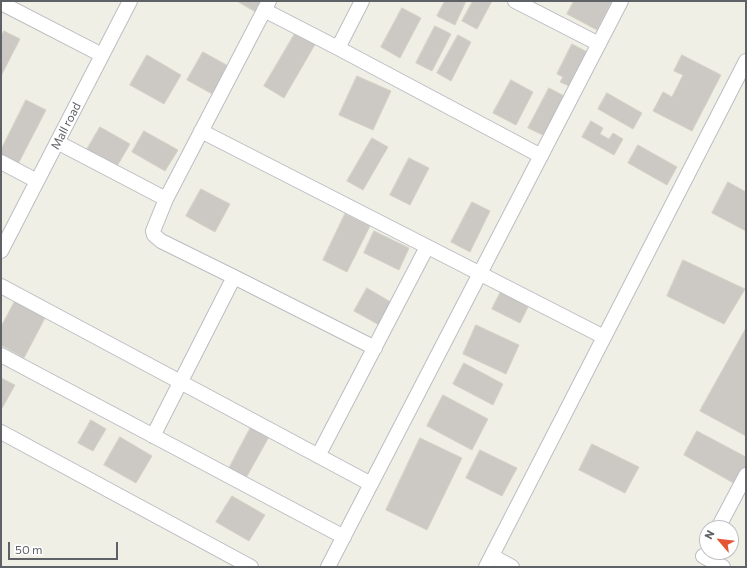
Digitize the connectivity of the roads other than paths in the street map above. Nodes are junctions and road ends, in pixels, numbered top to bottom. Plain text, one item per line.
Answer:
1 (130, 1) edge
2 (362, 1) edge
3 (515, 1) edge
4 (621, 1) edge
5 (1, 3) edge
6 (267, 6) edge
7 (598, 44) junction
8 (338, 48) junction
9 (102, 55) junction
10 (746, 61) edge
11 (201, 131) junction
12 (57, 142) junction
13 (541, 156) junction
14 (1, 162) edge
15 (37, 181) junction
16 (166, 199) junction
17 (427, 247) junction
18 (1, 251) edge
19 (480, 274) junction
20 (234, 277) junction
21 (1, 286) edge
22 (604, 337) junction
23 (374, 348) junction
24 (1, 355) edge
25 (180, 382) junction
26 (1, 432) edge
27 (153, 436) junction
28 (318, 456) junction
29 (746, 475) edge
30 (371, 484) junction
31 (722, 520) edge
32 (344, 537) junction
33 (709, 560) edge
34 (489, 562) edge
35 (234, 563) edge
36 (251, 567) edge
37 (328, 567) edge
38 (512, 567) edge
39 (723, 567) edge

1 - 9 street, Mall road
2 - 8 street
3 - 7 street
4 - 7 street
5 - 9 street
6 - 8 street
6 - 11 street
7 - 13 street
8 - 13 street
9 - 12 street, Mall road
10 - 22 street
11 - 16 street
11 - 17 street
12 - 15 street, Mall road
12 - 16 street
13 - 19 street
14 - 15 street
15 - 18 street, Mall road
16 - 20 street
17 - 19 street
17 - 23 street
19 - 22 street
19 - 30 street
20 - 23 street
20 - 25 street
21 - 25 street
22 - 34 street
23 - 28 street
24 - 27 street
25 - 27 street
25 - 28 street
26 - 35 street
27 - 32 street
28 - 30 street
29 - 31 street
30 - 32 street
32 - 37 street
33 - 39 street
34 - 38 street
35 - 36 street

